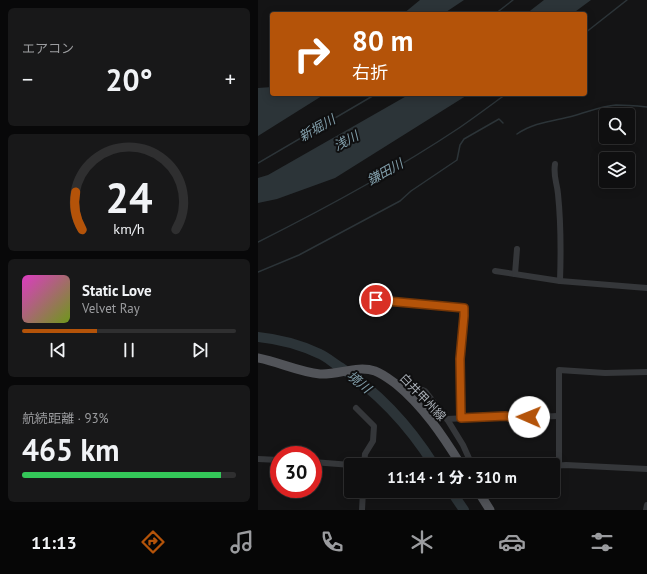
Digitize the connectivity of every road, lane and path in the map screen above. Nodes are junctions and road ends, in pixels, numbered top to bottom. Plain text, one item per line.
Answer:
1 (555, 164) dead end
2 (517, 249) dead end
3 (496, 271) dead end
4 (515, 274) junction
5 (560, 282) junction
6 (647, 288) edge
7 (376, 300) dead end
8 (258, 358) edge
9 (647, 372) edge
10 (403, 390) junction
11 (356, 408) dead end
12 (558, 416) junction
13 (461, 418) junction
14 (447, 419) junction
15 (365, 458) edge
16 (457, 458) edge
17 (469, 458) edge
18 (556, 458) edge
19 (258, 459) edge
20 (270, 460) edge
21 (322, 463) edge
22 (344, 464) edge
23 (560, 465) edge
24 (647, 469) edge
25 (363, 498) edge
26 (482, 498) edge
27 (647, 505) edge
28 (362, 510) edge
29 (490, 510) edge
30 (646, 510) edge

1 - 5 street
2 - 4 street
3 - 4 street
4 - 5 street
5 - 6 street
7 - 13 street
8 - 10 main road, 白井甲州線
9 - 12 street
10 - 14 street
10 - 16 main road, 白井甲州線
11 - 15 street
12 - 13 street
12 - 18 street
13 - 14 street
14 - 17 street
19 - 20 street
21 - 22 street
23 - 24 street
25 - 28 street
26 - 29 main road
27 - 30 street

